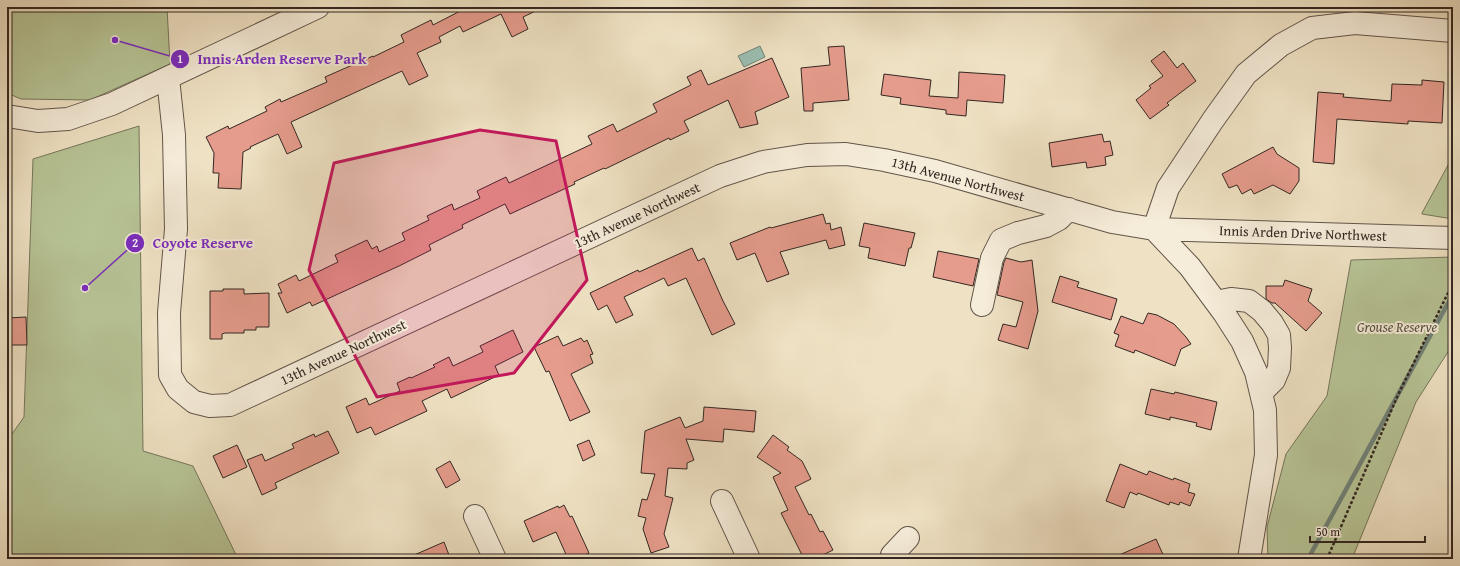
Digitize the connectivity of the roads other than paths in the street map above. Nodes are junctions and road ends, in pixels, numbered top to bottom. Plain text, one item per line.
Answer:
1 (318, 7) edge
2 (1453, 31) edge
3 (168, 78) junction
4 (7, 116) edge
5 (1068, 209) junction
6 (1154, 229) junction
7 (1453, 238) edge
8 (1216, 302) junction
9 (982, 305) dead end
10 (1261, 393) junction
11 (722, 501) dead end
12 (475, 516) dead end
13 (908, 538) dead end
14 (495, 559) edge
15 (749, 559) edge
16 (892, 559) edge
17 (1249, 559) edge

1 - 3 street
2 - 6 street
3 - 4 street
3 - 5 street, 13th Avenue Northwest
5 - 6 street, 13th Avenue Northwest
5 - 9 street
6 - 7 street, Innis Arden Drive Northwest
6 - 8 street
8 - 10 street
8 - 10 street
10 - 17 street
11 - 15 street
12 - 14 street
13 - 16 street

